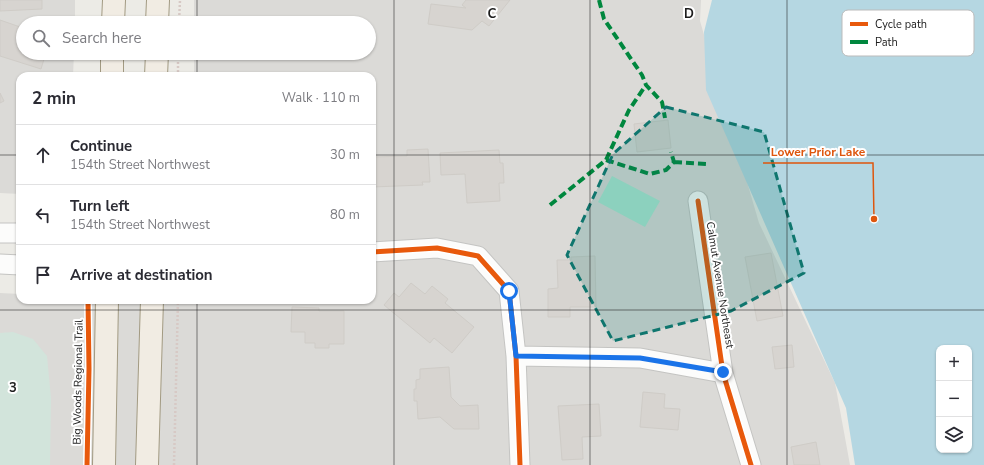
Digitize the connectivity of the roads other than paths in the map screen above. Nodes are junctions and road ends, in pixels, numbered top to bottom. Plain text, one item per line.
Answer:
1 (114, 0) edge
2 (158, 0) edge
3 (113, 16) edge
4 (157, 16) edge
5 (112, 60) edge
6 (157, 60) edge
7 (112, 72) edge
8 (156, 72) edge
9 (698, 201) dead end
10 (0, 233) edge
11 (16, 233) edge
12 (376, 252) edge
13 (0, 264) edge
14 (16, 265) edge
15 (107, 304) edge
16 (152, 304) edge
17 (516, 356) junction
18 (723, 372) junction
19 (104, 465) edge
20 (147, 465) edge
21 (520, 465) edge
22 (751, 465) edge

1 - 3 main road
2 - 4 main road
5 - 7 main road
6 - 8 main road
9 - 18 street, Calmut Avenue Northeast
10 - 11 street
12 - 17 street
13 - 14 street
15 - 19 main road
16 - 20 main road
17 - 18 street
17 - 21 street
18 - 22 street, Calmut Avenue Northeast

